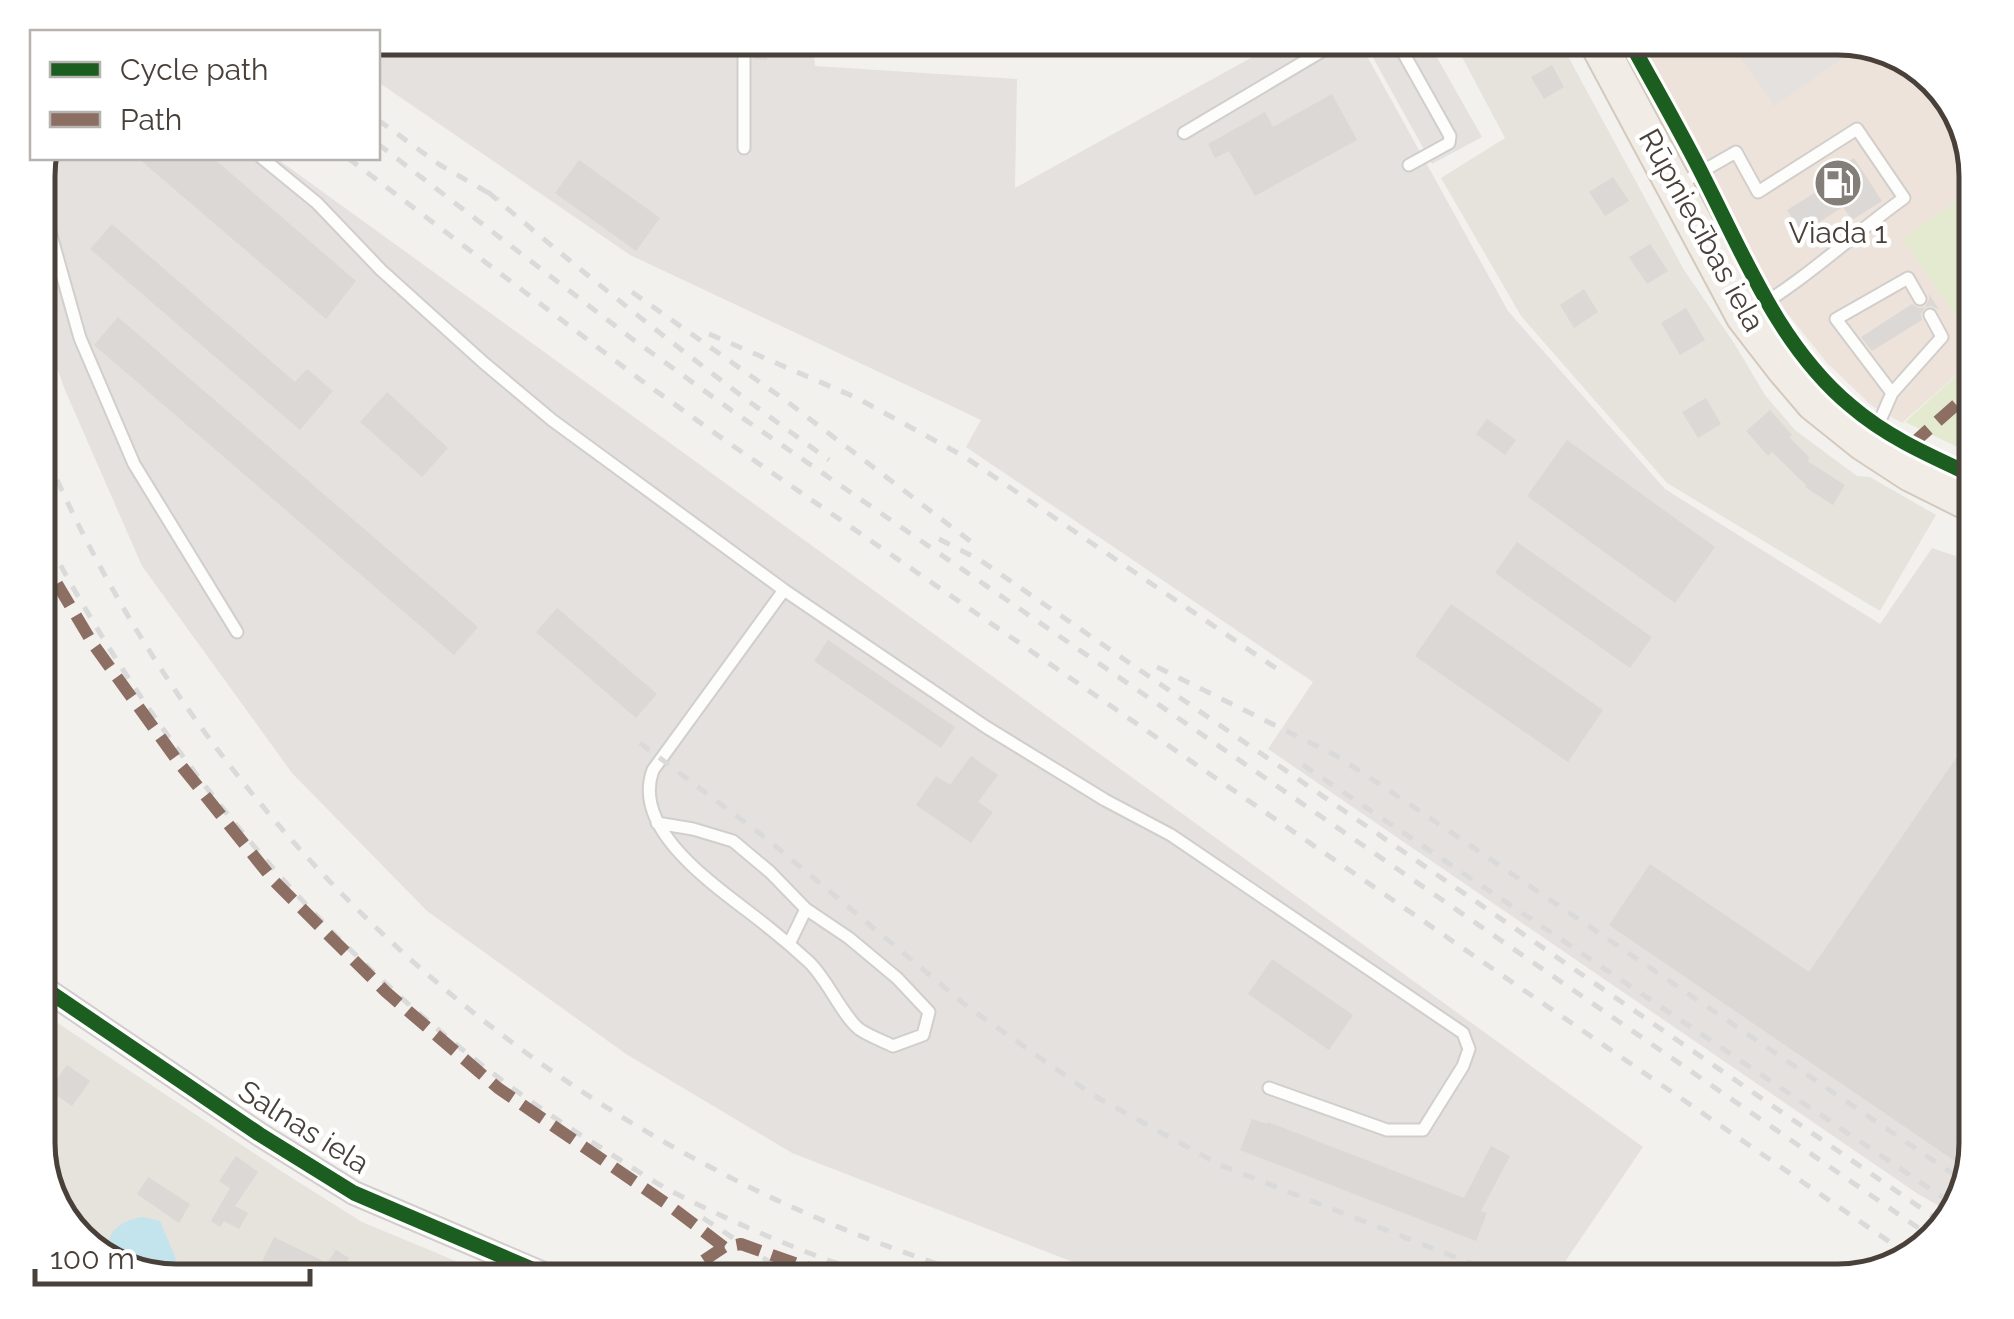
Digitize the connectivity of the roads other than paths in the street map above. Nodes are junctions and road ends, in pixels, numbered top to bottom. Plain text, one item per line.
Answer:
1 (744, 55) edge
2 (1315, 55) edge
3 (1405, 55) edge
4 (1604, 55) edge
5 (1184, 133) dead end
6 (744, 148) dead end
7 (264, 160) edge
8 (1409, 166) dead end
9 (1676, 186) junction
10 (55, 247) edge
11 (1920, 299) dead end
12 (1930, 315) dead end
13 (1744, 316) junction
14 (1892, 393) junction
15 (1864, 444) junction
16 (1959, 498) edge
17 (784, 590) junction
18 (237, 632) dead end
19 (658, 823) junction
20 (806, 909) junction
21 (788, 944) junction
22 (55, 996) edge
23 (1269, 1088) dead end
24 (519, 1264) edge

1 - 6 lane
2 - 5 lane
3 - 8 lane
4 - 9 main road, Rūpniecības iela
7 - 17 lane
9 - 13 main road, Rūpniecības iela
9 - 13 lane
10 - 18 lane
11 - 14 lane
12 - 14 lane
13 - 15 main road, Rūpniecības iela
14 - 15 lane
15 - 16 main road, Rūpniecības iela
17 - 19 lane
17 - 23 lane
19 - 20 lane
19 - 21 lane
20 - 21 lane
20 - 21 lane
22 - 24 street, Salnas iela

